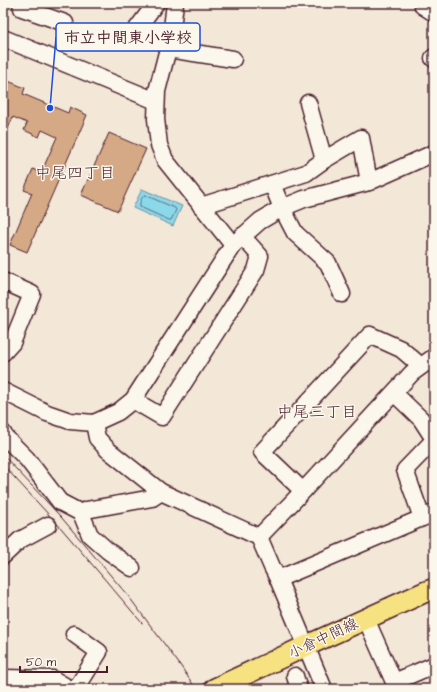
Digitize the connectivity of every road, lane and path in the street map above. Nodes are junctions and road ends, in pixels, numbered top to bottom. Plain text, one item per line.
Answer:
1 (21, 3) edge
2 (156, 3) edge
3 (175, 3) edge
4 (424, 3) edge
5 (434, 13) edge
6 (65, 23) dead end
7 (136, 30) dead end
8 (3, 38) edge
9 (168, 49) junction
10 (233, 60) dead end
11 (156, 101) junction
12 (308, 103) dead end
13 (434, 153) edge
14 (324, 160) junction
15 (369, 182) junction
16 (272, 184) junction
17 (201, 206) junction
18 (282, 208) junction
19 (238, 240) junction
20 (3, 281) edge
21 (342, 294) dead end
22 (3, 353) edge
23 (428, 361) edge
24 (3, 391) edge
25 (394, 393) junction
26 (133, 400) junction
27 (3, 403) edge
28 (48, 413) junction
29 (94, 423) junction
30 (3, 433) edge
31 (434, 439) edge
32 (303, 491) junction
33 (161, 492) junction
34 (80, 513) junction
35 (428, 516) edge
36 (48, 525) dead end
37 (259, 537) junction
38 (3, 556) edge
39 (132, 568) dead end
40 (278, 580) junction
41 (434, 589) edge
42 (366, 619) junction
43 (74, 634) dead end
44 (306, 646) junction
45 (434, 665) edge
46 (3, 678) edge
47 (396, 685) edge
48 (70, 689) edge
49 (76, 689) edge
50 (214, 689) edge
51 (324, 689) edge

1 - 6 street
2 - 7 street
3 - 9 street
4 - 5 street
8 - 11 street
9 - 10 street
9 - 11 street
11 - 17 street
12 - 14 street
13 - 15 street
14 - 15 street
14 - 16 street
15 - 18 street
16 - 17 street
16 - 18 street
17 - 19 street
18 - 19 street
18 - 21 street
19 - 26 street
19 - 26 street
20 - 22 street
23 - 25 street
23 - 32 street
24 - 28 street
25 - 31 street
25 - 32 street
26 - 29 street
27 - 28 street
28 - 29 street
29 - 33 street
30 - 34 street
31 - 35 street
32 - 37 street
33 - 34 street
33 - 37 street
34 - 39 street
35 - 40 street
36 - 38 street
37 - 40 street
40 - 44 street
41 - 42 main road, 小倉中間線
42 - 44 main road, 小倉中間線
42 - 47 street
43 - 49 street
44 - 50 main road, 小倉中間線
44 - 51 street
45 - 47 street
46 - 48 street

